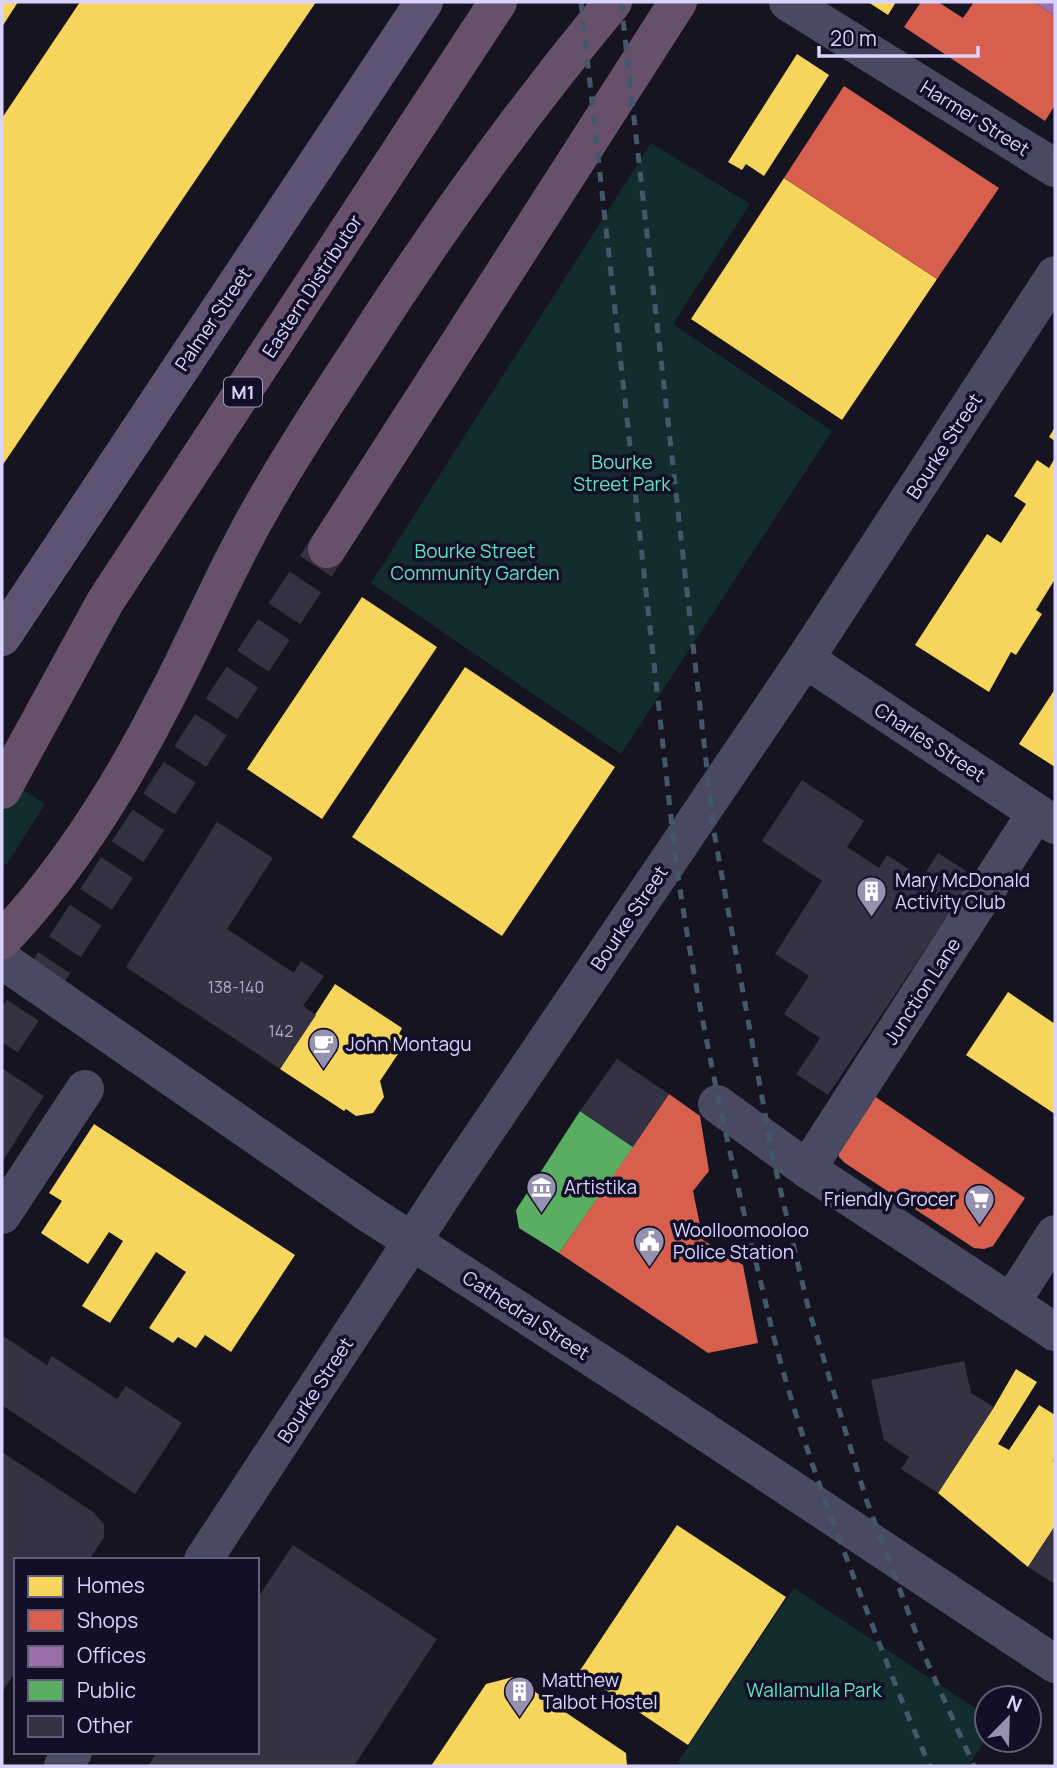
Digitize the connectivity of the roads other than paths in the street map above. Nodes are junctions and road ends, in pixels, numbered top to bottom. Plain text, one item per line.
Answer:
1 (424, 2) edge
2 (498, 2) edge
3 (613, 2) edge
4 (678, 2) edge
5 (788, 2) edge
6 (1055, 168) edge
7 (1055, 275) edge
8 (327, 549) tunnel mouth
9 (2, 637) edge
10 (805, 659) junction
11 (2, 790) edge
12 (1046, 819) edge
13 (2, 940) edge
14 (2, 960) edge
15 (85, 1089) dead end
16 (717, 1104) dead end
17 (807, 1170) junction
18 (2, 1215) edge
19 (1052, 1239) edge
20 (412, 1242) junction
21 (1011, 1303) junction
22 (1055, 1332) edge
23 (204, 1558) edge
24 (1055, 1664) edge

1 - 9 main road, Palmer Street
2 - 11 highway, Eastern Distributor / M1
3 - 13 highway
4 - 8 highway
5 - 6 street, Harmer Street
7 - 10 street, Bourke Street
10 - 12 street, Charles Street
10 - 20 street, Bourke Street
12 - 17 street, Junction Lane
14 - 20 street, Cathedral Street
15 - 18 street
16 - 17 street
17 - 21 street
19 - 21 street
20 - 23 street, Bourke Street
20 - 24 street, Cathedral Street
21 - 22 street

